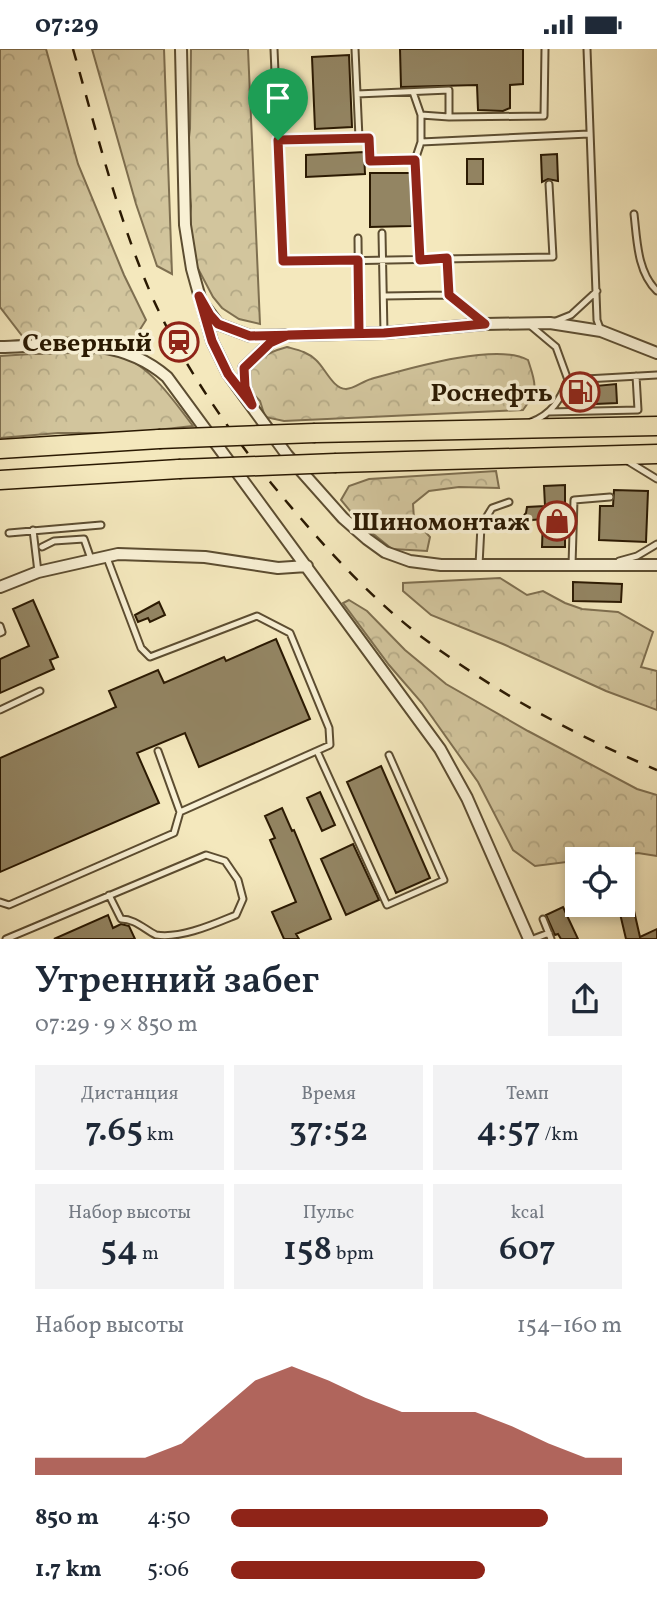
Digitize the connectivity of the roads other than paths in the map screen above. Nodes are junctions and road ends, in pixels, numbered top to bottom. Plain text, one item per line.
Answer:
1 (181, 49) edge
2 (274, 49) edge
3 (355, 49) edge
4 (545, 49) edge
5 (587, 49) edge
6 (413, 92) junction
7 (357, 94) junction
8 (421, 115) junction
9 (449, 117) junction
10 (589, 134) junction
11 (359, 138) junction
12 (278, 140) junction
13 (421, 142) junction
14 (415, 160) junction
15 (549, 184) dead end
16 (634, 214) dead end
17 (382, 233) dead end
18 (358, 238) dead end
19 (447, 258) junction
20 (358, 260) junction
21 (383, 260) junction
22 (420, 260) junction
23 (597, 291) junction
24 (657, 291) edge
25 (449, 295) junction
26 (199, 296) junction
27 (384, 296) junction
28 (550, 323) junction
29 (485, 324) junction
30 (529, 324) junction
31 (601, 331) junction
32 (359, 333) junction
33 (384, 333) junction
34 (288, 335) junction
35 (0, 347) edge
36 (657, 353) edge
37 (657, 375) edge
38 (636, 376) junction
39 (568, 380) junction
40 (252, 405) junction
41 (549, 412) junction
42 (657, 426) edge
43 (508, 430) junction
44 (0, 449) edge
45 (657, 454) edge
46 (617, 455) junction
47 (657, 479) edge
48 (0, 480) edge
49 (610, 497) dead end
50 (509, 502) dead end
51 (102, 525) dead end
52 (33, 530) junction
53 (9, 533) dead end
54 (657, 544) edge
55 (42, 547) dead end
56 (106, 555) junction
57 (91, 559) junction
58 (479, 565) junction
59 (572, 565) junction
60 (657, 565) edge
61 (307, 566) junction
62 (597, 566) junction
63 (38, 572) junction
64 (0, 587) edge
65 (0, 626) edge
66 (0, 633) edge
67 (40, 691) dead end
68 (0, 710) edge
69 (159, 751) dead end
70 (317, 751) junction
71 (389, 755) dead end
72 (180, 812) junction
73 (109, 895) junction
74 (0, 902) edge
75 (543, 919) dead end
76 (550, 936) edge
77 (6, 939) edge
78 (531, 939) edge

1 - 26 street
2 - 12 lane
3 - 7 lane
4 - 9 lane
5 - 10 lane
6 - 7 lane
6 - 8 lane
6 - 9 lane
7 - 11 lane
8 - 9 lane
8 - 13 lane
10 - 13 lane
10 - 23 lane
11 - 12 lane
11 - 14 lane
12 - 20 lane
13 - 14 lane
14 - 22 lane
15 - 19 lane
16 - 24 lane
17 - 21 lane
18 - 20 lane
19 - 22 lane
19 - 25 lane
20 - 21 lane
20 - 32 lane
21 - 22 lane
21 - 27 lane
23 - 28 lane
23 - 31 lane
25 - 27 lane
25 - 29 lane
26 - 34 street
26 - 40 street
27 - 33 lane
28 - 30 street
28 - 31 street
29 - 30 street
29 - 33 street
30 - 39 lane
31 - 36 street
32 - 33 street
32 - 34 street
34 - 40 street
35 - 61 street
37 - 38 lane
38 - 39 lane
38 - 41 lane
39 - 41 lane
40 - 58 street
41 - 43 lane
42 - 43 main road
43 - 44 main road, bridge
45 - 46 main road
46 - 47 lane
46 - 48 main road, bridge
49 - 59 lane
50 - 58 lane
51 - 52 lane
52 - 53 lane
52 - 63 lane
54 - 62 lane
55 - 57 lane
56 - 57 street
56 - 61 street
56 - 70 lane
57 - 63 street
58 - 59 street
59 - 62 street
60 - 62 street
61 - 78 street
63 - 64 street
65 - 66 lane
67 - 68 lane
69 - 72 lane
70 - 71 lane
70 - 72 lane
72 - 74 lane
73 - 73 lane
73 - 77 lane
75 - 76 lane
76 - 78 lane

